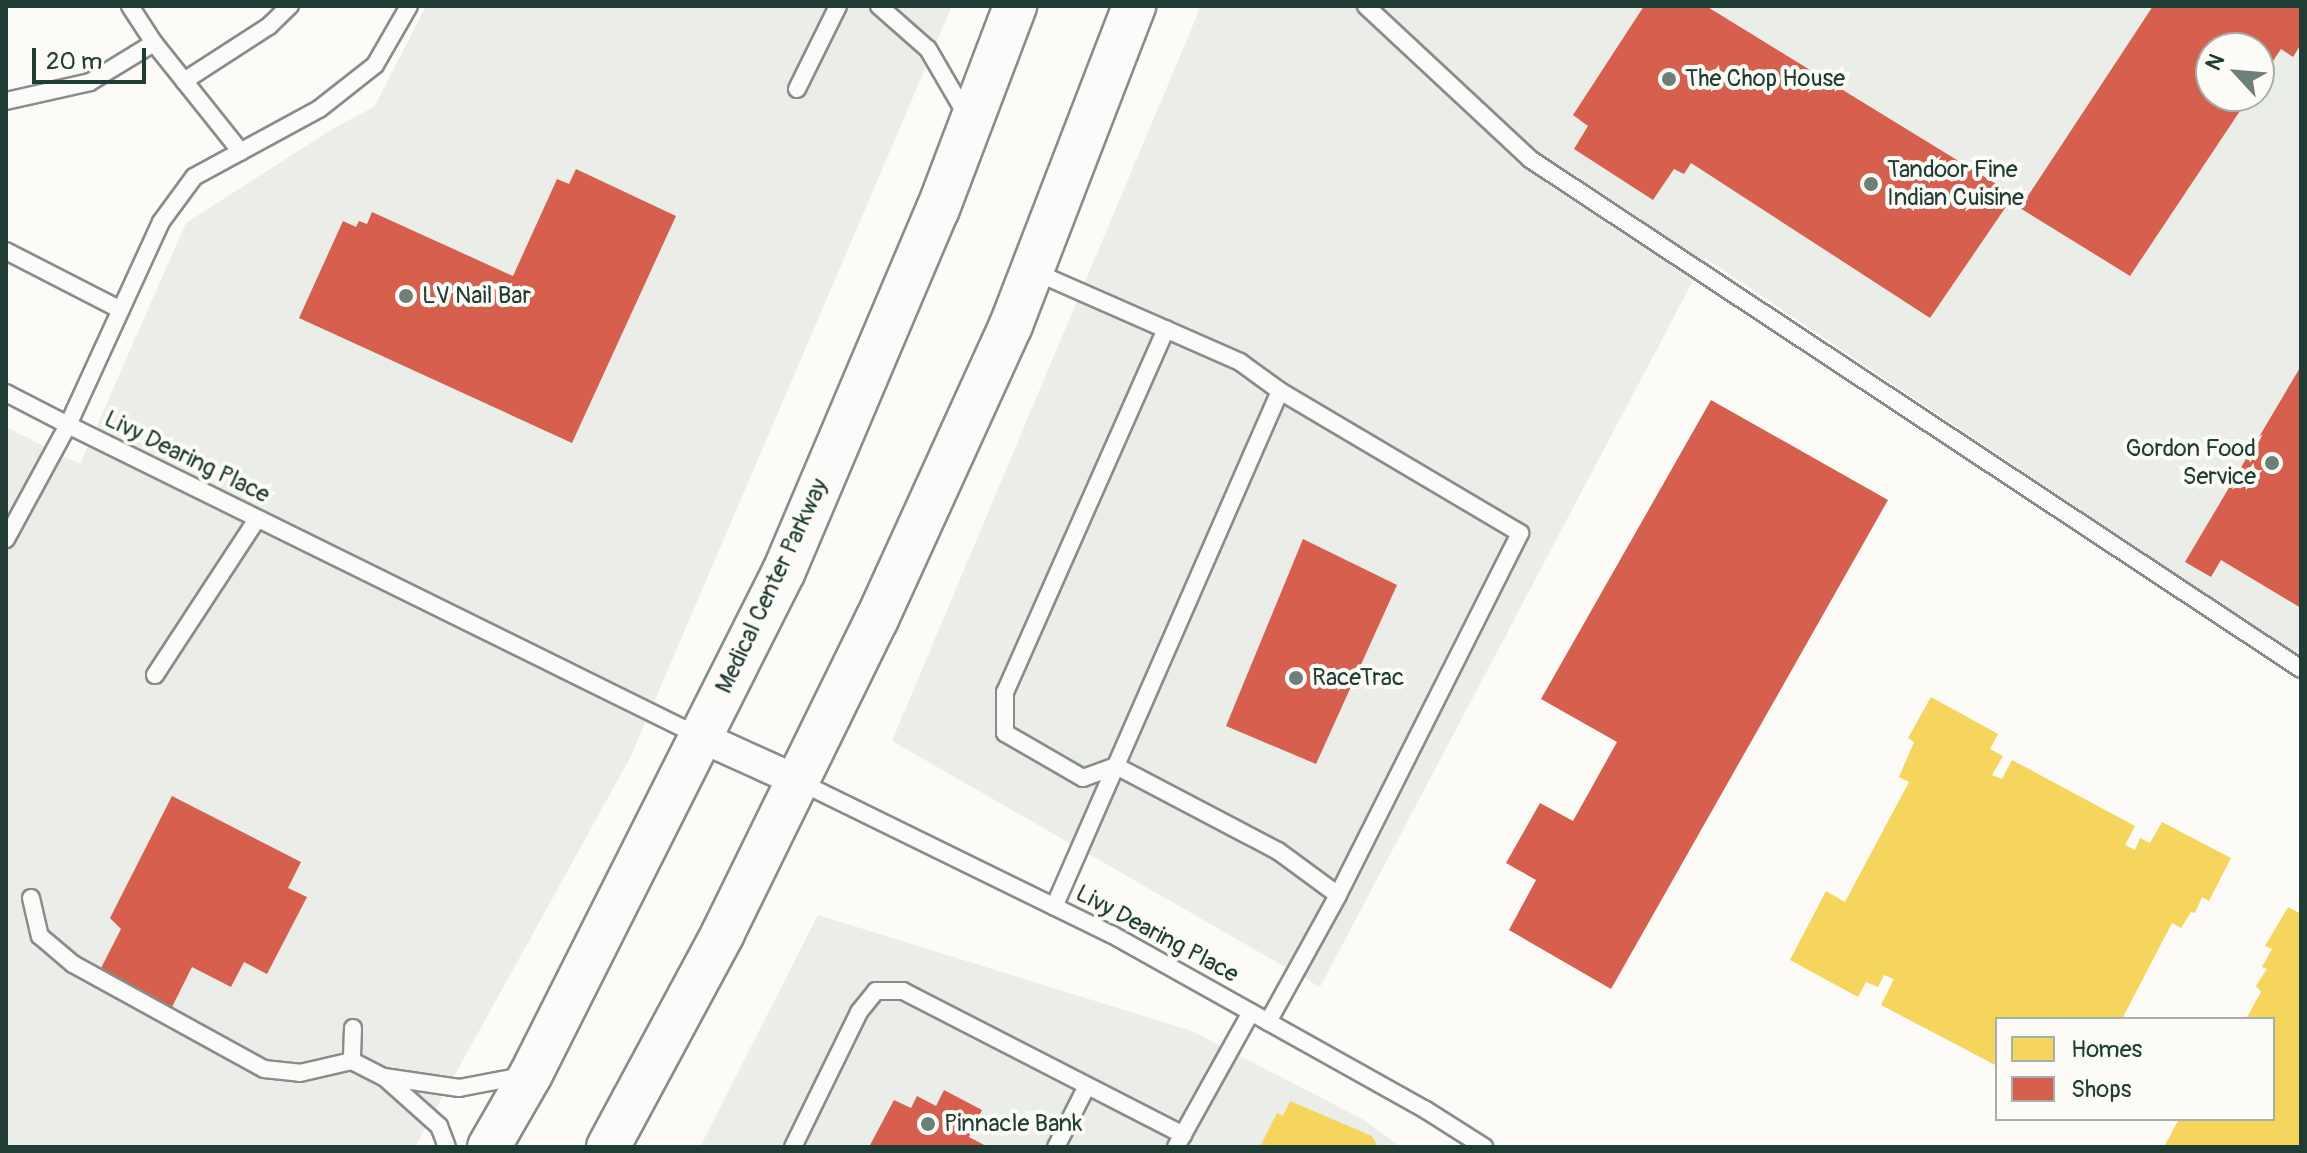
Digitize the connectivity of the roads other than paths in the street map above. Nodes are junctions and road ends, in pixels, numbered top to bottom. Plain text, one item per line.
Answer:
1 (130, 6) edge
2 (290, 6) edge
3 (409, 6) edge
4 (838, 6) edge
5 (879, 6) edge
6 (1015, 6) edge
7 (1134, 6) edge
8 (1366, 6) edge
9 (154, 43) junction
10 (184, 81) junction
11 (797, 89) dead end
12 (6, 101) edge
13 (971, 122) junction
14 (241, 152) junction
15 (6, 251) edge
16 (1032, 270) junction
17 (121, 310) junction
18 (1166, 329) junction
19 (1280, 391) junction
20 (6, 393) edge
21 (68, 425) junction
22 (257, 519) junction
23 (6, 539) edge
24 (2301, 669) edge
25 (155, 675) dead end
26 (701, 737) junction
27 (1116, 766) junction
28 (798, 781) junction
29 (1338, 895) junction
30 (31, 898) dead end
31 (1054, 907) junction
32 (1251, 1012) junction
33 (1268, 1022) junction
34 (353, 1028) dead end
35 (352, 1061) junction
36 (531, 1074) junction
37 (384, 1077) junction
38 (1087, 1086) junction
39 (1179, 1141) edge
40 (447, 1147) edge
41 (489, 1147) edge
42 (608, 1147) edge
43 (793, 1147) edge
44 (1056, 1147) edge
45 (1484, 1147) edge

1 - 9 lane
2 - 10 lane
3 - 14 lane, Livy Dearing Place
4 - 11 lane
5 - 13 lane
6 - 13 main road, Medical Center Parkway
7 - 16 main road
8 - 24 lane
9 - 10 lane
9 - 12 lane
10 - 14 lane
13 - 26 main road, Medical Center Parkway
14 - 17 lane, Livy Dearing Place
15 - 17 lane
16 - 18 lane
16 - 28 main road
17 - 21 lane, Livy Dearing Place
18 - 19 lane
18 - 27 lane
19 - 27 lane
19 - 29 lane
20 - 21 lane
21 - 22 lane, Livy Dearing Place
21 - 23 lane
22 - 25 lane
22 - 26 lane, Livy Dearing Place
26 - 28 street
26 - 36 main road, Medical Center Parkway
27 - 29 lane
27 - 31 lane
28 - 31 lane, Livy Dearing Place
28 - 42 main road
29 - 33 lane
30 - 35 lane
31 - 32 lane, Livy Dearing Place
32 - 33 lane, Livy Dearing Place
32 - 39 lane
33 - 45 lane, Livy Dearing Place
34 - 35 lane
35 - 37 lane
36 - 37 lane
36 - 41 main road, Medical Center Parkway
37 - 40 lane
38 - 39 lane
38 - 43 lane
38 - 44 lane

